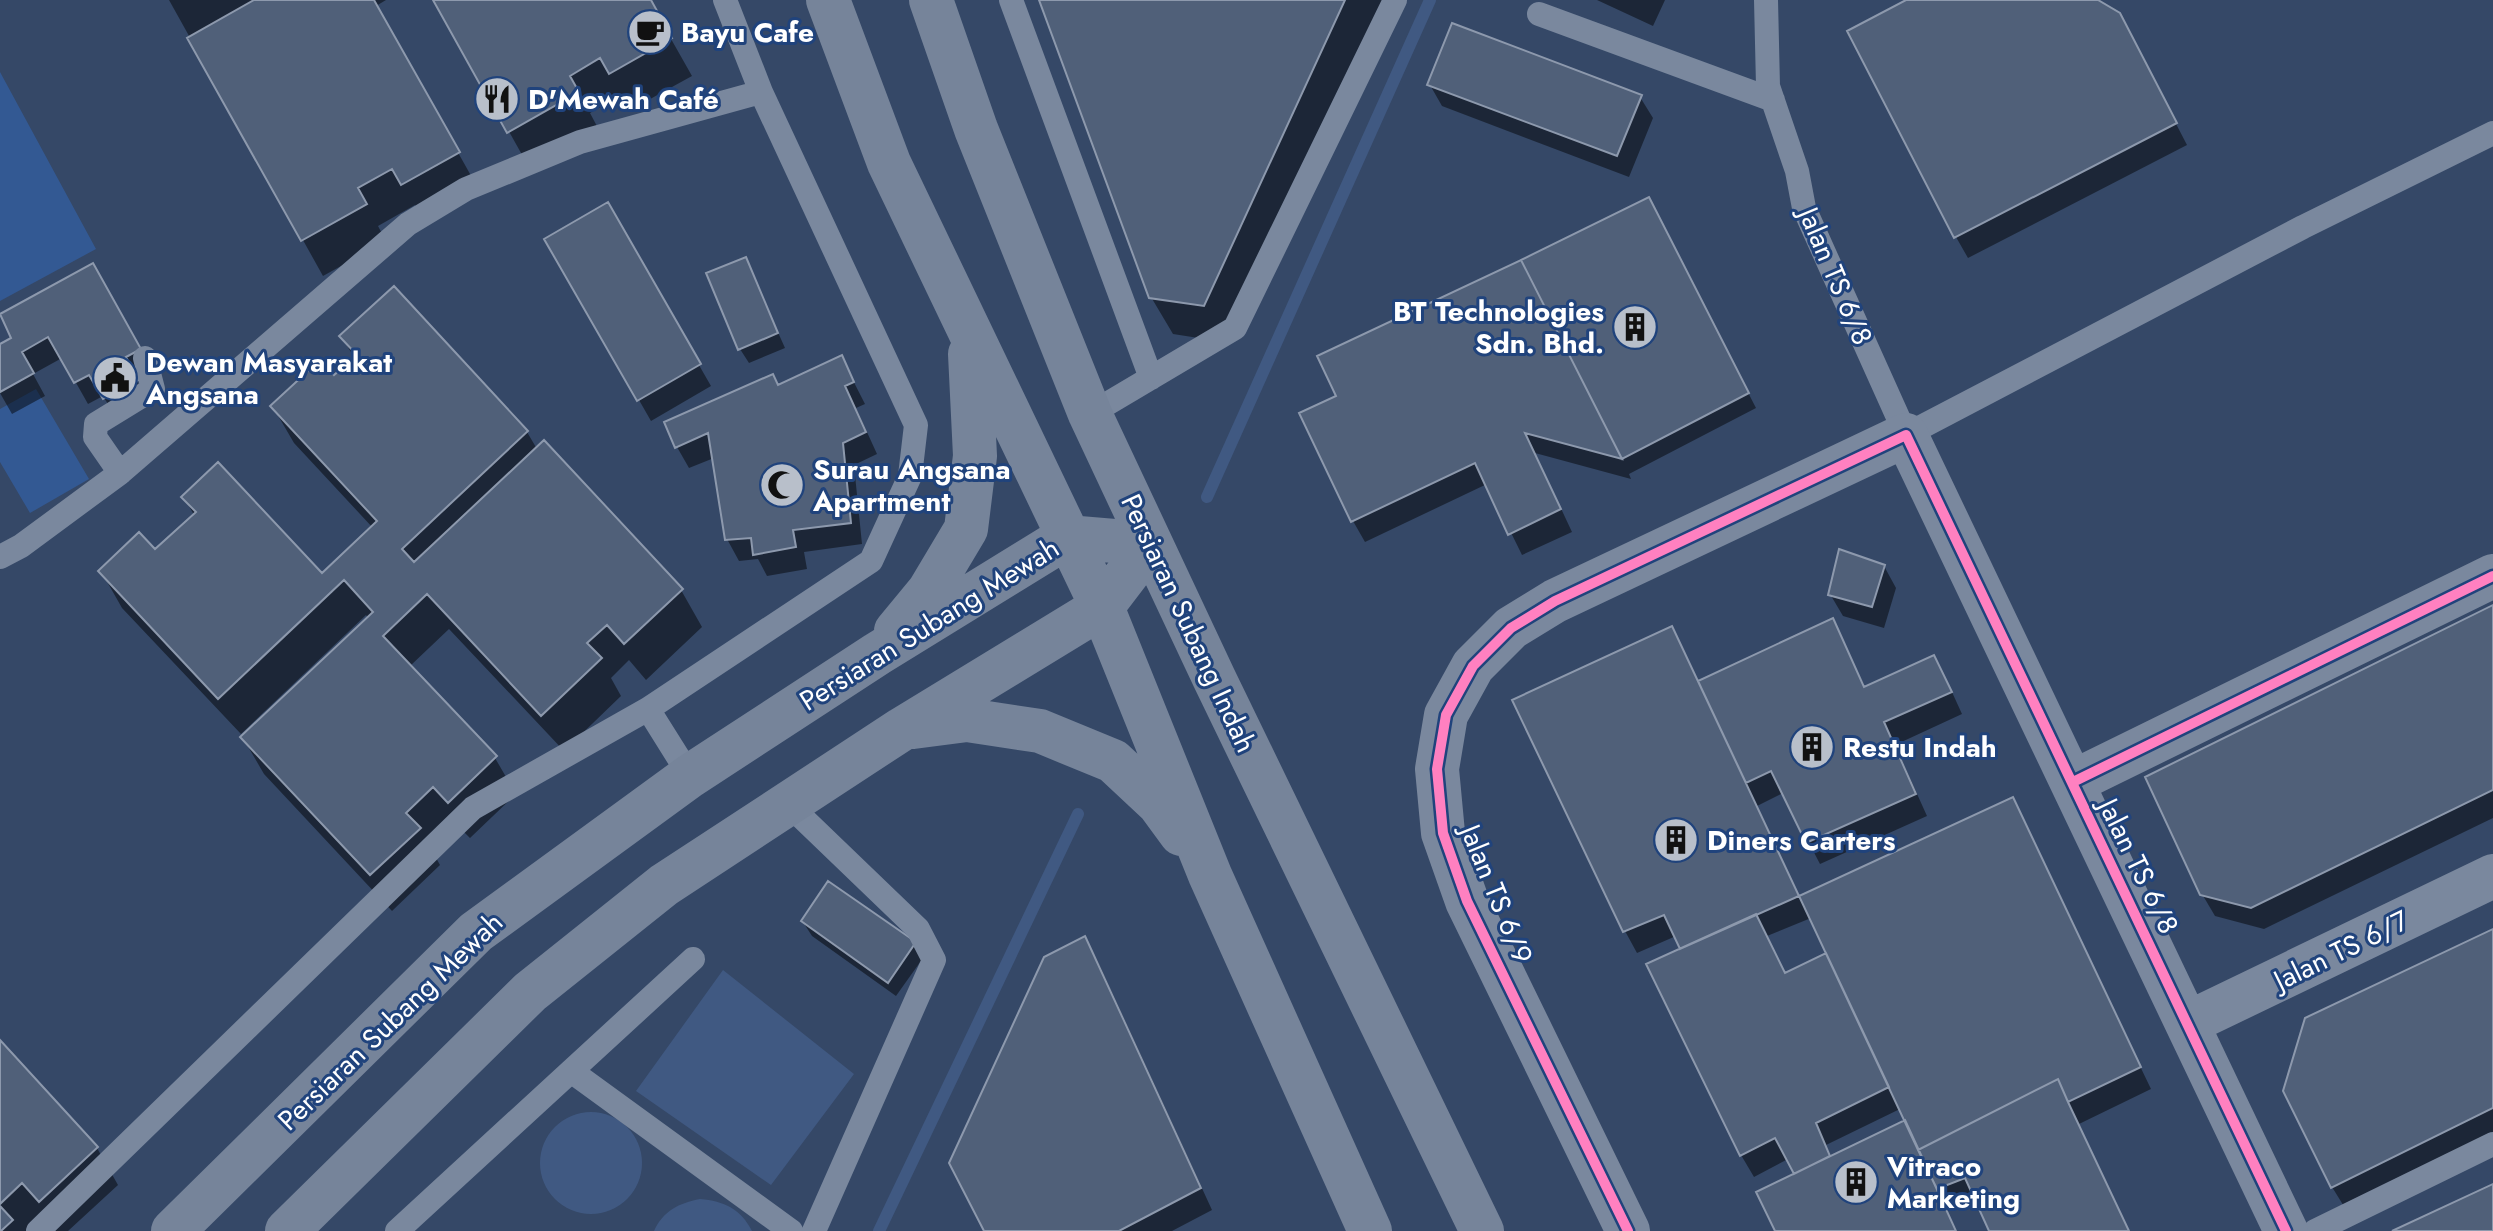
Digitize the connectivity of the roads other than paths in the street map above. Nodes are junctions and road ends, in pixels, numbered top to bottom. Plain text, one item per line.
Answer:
1 (725, 0) edge
2 (828, 0) edge
3 (931, 0) edge
4 (1011, 0) edge
5 (1395, 0) edge
6 (1766, 0) edge
7 (1539, 14) dead end
8 (761, 92) junction
9 (1773, 100) junction
10 (2493, 133) edge
11 (969, 334) junction
12 (145, 358) dead end
13 (1151, 378) junction
14 (1090, 414) junction
15 (1906, 435) junction
16 (120, 473) junction
17 (1067, 537) junction
18 (1150, 544) junction
19 (0, 557) edge
20 (2493, 576) edge
21 (1102, 607) junction
22 (877, 654) junction
23 (648, 709) junction
24 (902, 729) junction
25 (690, 776) junction
26 (2073, 782) junction
27 (787, 803) junction
28 (1210, 875) junction
29 (2493, 876) edge
30 (693, 959) dead end
31 (2188, 1023) junction
32 (571, 1071) junction
33 (2493, 1144) edge
34 (38, 1231) edge
35 (173, 1231) edge
36 (287, 1231) edge
37 (397, 1231) edge
38 (791, 1231) edge
39 (814, 1231) edge
40 (1370, 1231) edge
41 (1482, 1231) edge
42 (1628, 1231) edge
43 (2286, 1231) edge
44 (2315, 1231) edge

1 - 8 lane
2 - 11 main road
3 - 14 main road, Persiaran Subang Indah
4 - 13 lane
5 - 13 lane
6 - 9 lane, Jalan TS 6/8
7 - 9 lane
8 - 16 lane
8 - 23 lane
9 - 15 lane, Jalan TS 6/8
10 - 15 lane
11 - 17 main road
11 - 22 main road
12 - 16 lane
13 - 14 lane
14 - 18 main road, Persiaran Subang Indah
15 - 26 street, Jalan TS 6/8
15 - 42 street, Jalan TS 6/9
16 - 19 lane
17 - 18 main road, Persiaran Subang Mewah
17 - 21 main road
17 - 22 main road, Persiaran Subang Mewah
18 - 21 main road
18 - 41 main road, Persiaran Subang Indah
20 - 26 street
21 - 24 main road
21 - 28 main road
22 - 25 main road, Persiaran Subang Mewah
23 - 25 lane
23 - 34 lane
24 - 27 main road
24 - 28 main road
25 - 35 main road, Persiaran Subang Mewah
26 - 31 street, Jalan TS 6/8
27 - 36 main road
27 - 39 lane
28 - 40 main road
29 - 31 street, Jalan TS 6/7
30 - 32 lane
31 - 43 street, Jalan TS 6/8
32 - 37 lane
32 - 38 lane
33 - 44 lane

